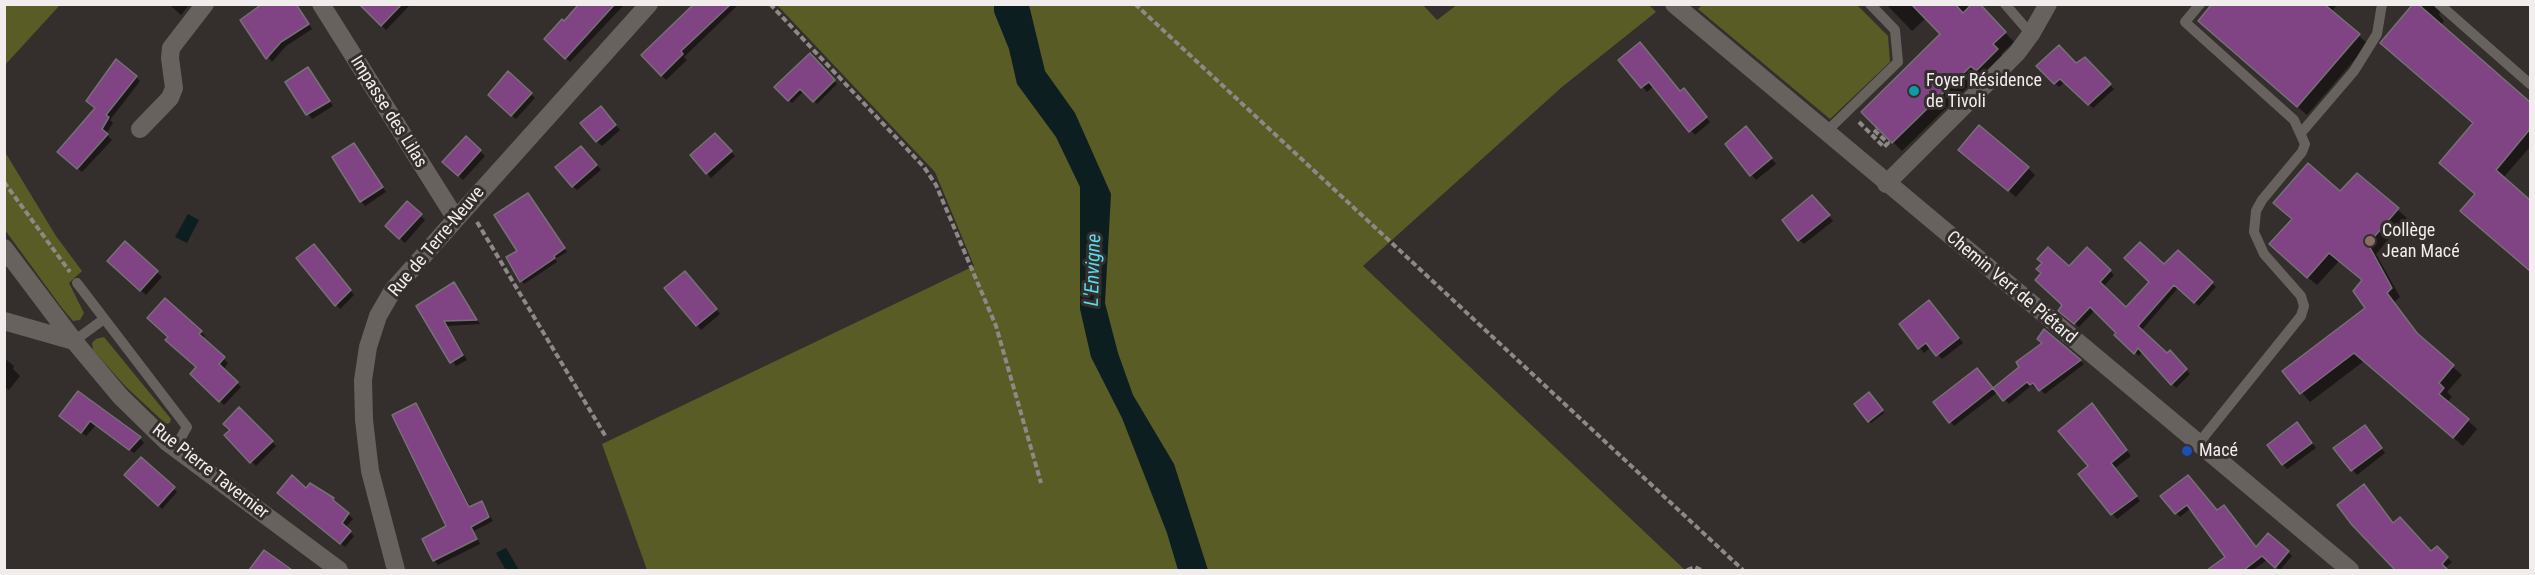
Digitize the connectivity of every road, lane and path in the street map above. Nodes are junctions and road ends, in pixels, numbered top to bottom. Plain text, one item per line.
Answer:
1 (206, 4) edge
2 (321, 4) edge
3 (649, 4) edge
4 (770, 4) edge
5 (1135, 4) edge
6 (1674, 4) edge
7 (1870, 4) edge
8 (2005, 4) edge
9 (2048, 4) edge
10 (2200, 4) edge
11 (2382, 4) edge
12 (2439, 4) edge
13 (2031, 34) junction
14 (2530, 84) edge
15 (1848, 110) junction
16 (1877, 128) dead end
17 (140, 129) dead end
18 (1826, 132) junction
19 (2301, 133) junction
20 (4, 182) edge
21 (1887, 184) junction
22 (461, 213) junction
23 (4, 248) edge
24 (77, 283) joint
25 (104, 319) junction
26 (4, 321) edge
27 (74, 341) junction
28 (606, 437) dead end
29 (2198, 444) junction
30 (175, 448) junction
31 (1041, 483) dead end
32 (339, 570) edge
33 (396, 570) edge
34 (1687, 570) edge
35 (1701, 570) edge
36 (1743, 570) edge
37 (2350, 570) edge

1 - 17 street
2 - 22 street, Impasse des Lilas
3 - 22 street, Rue de Terre-Neuve
4 - 31 path
5 - 36 path
6 - 18 street, Chemin Vert de Piétard
7 - 15 lane
8 - 13 lane
9 - 13 street
10 - 19 lane
11 - 19 lane
12 - 14 lane
13 - 21 street
15 - 16 path
15 - 18 lane
18 - 21 street, Chemin Vert de Piétard
19 - 29 lane
20 - 24 path
21 - 29 street, Chemin Vert de Piétard
22 - 28 path
22 - 33 street, Rue de Terre-Neuve
23 - 27 street, Rue Pierre Tavernier
24 - 25 lane
25 - 27 lane
25 - 30 lane
26 - 27 street
27 - 30 street, Rue Pierre Tavernier
29 - 37 street, Chemin Vert de Piétard
30 - 32 street, Rue Pierre Tavernier
34 - 35 path

